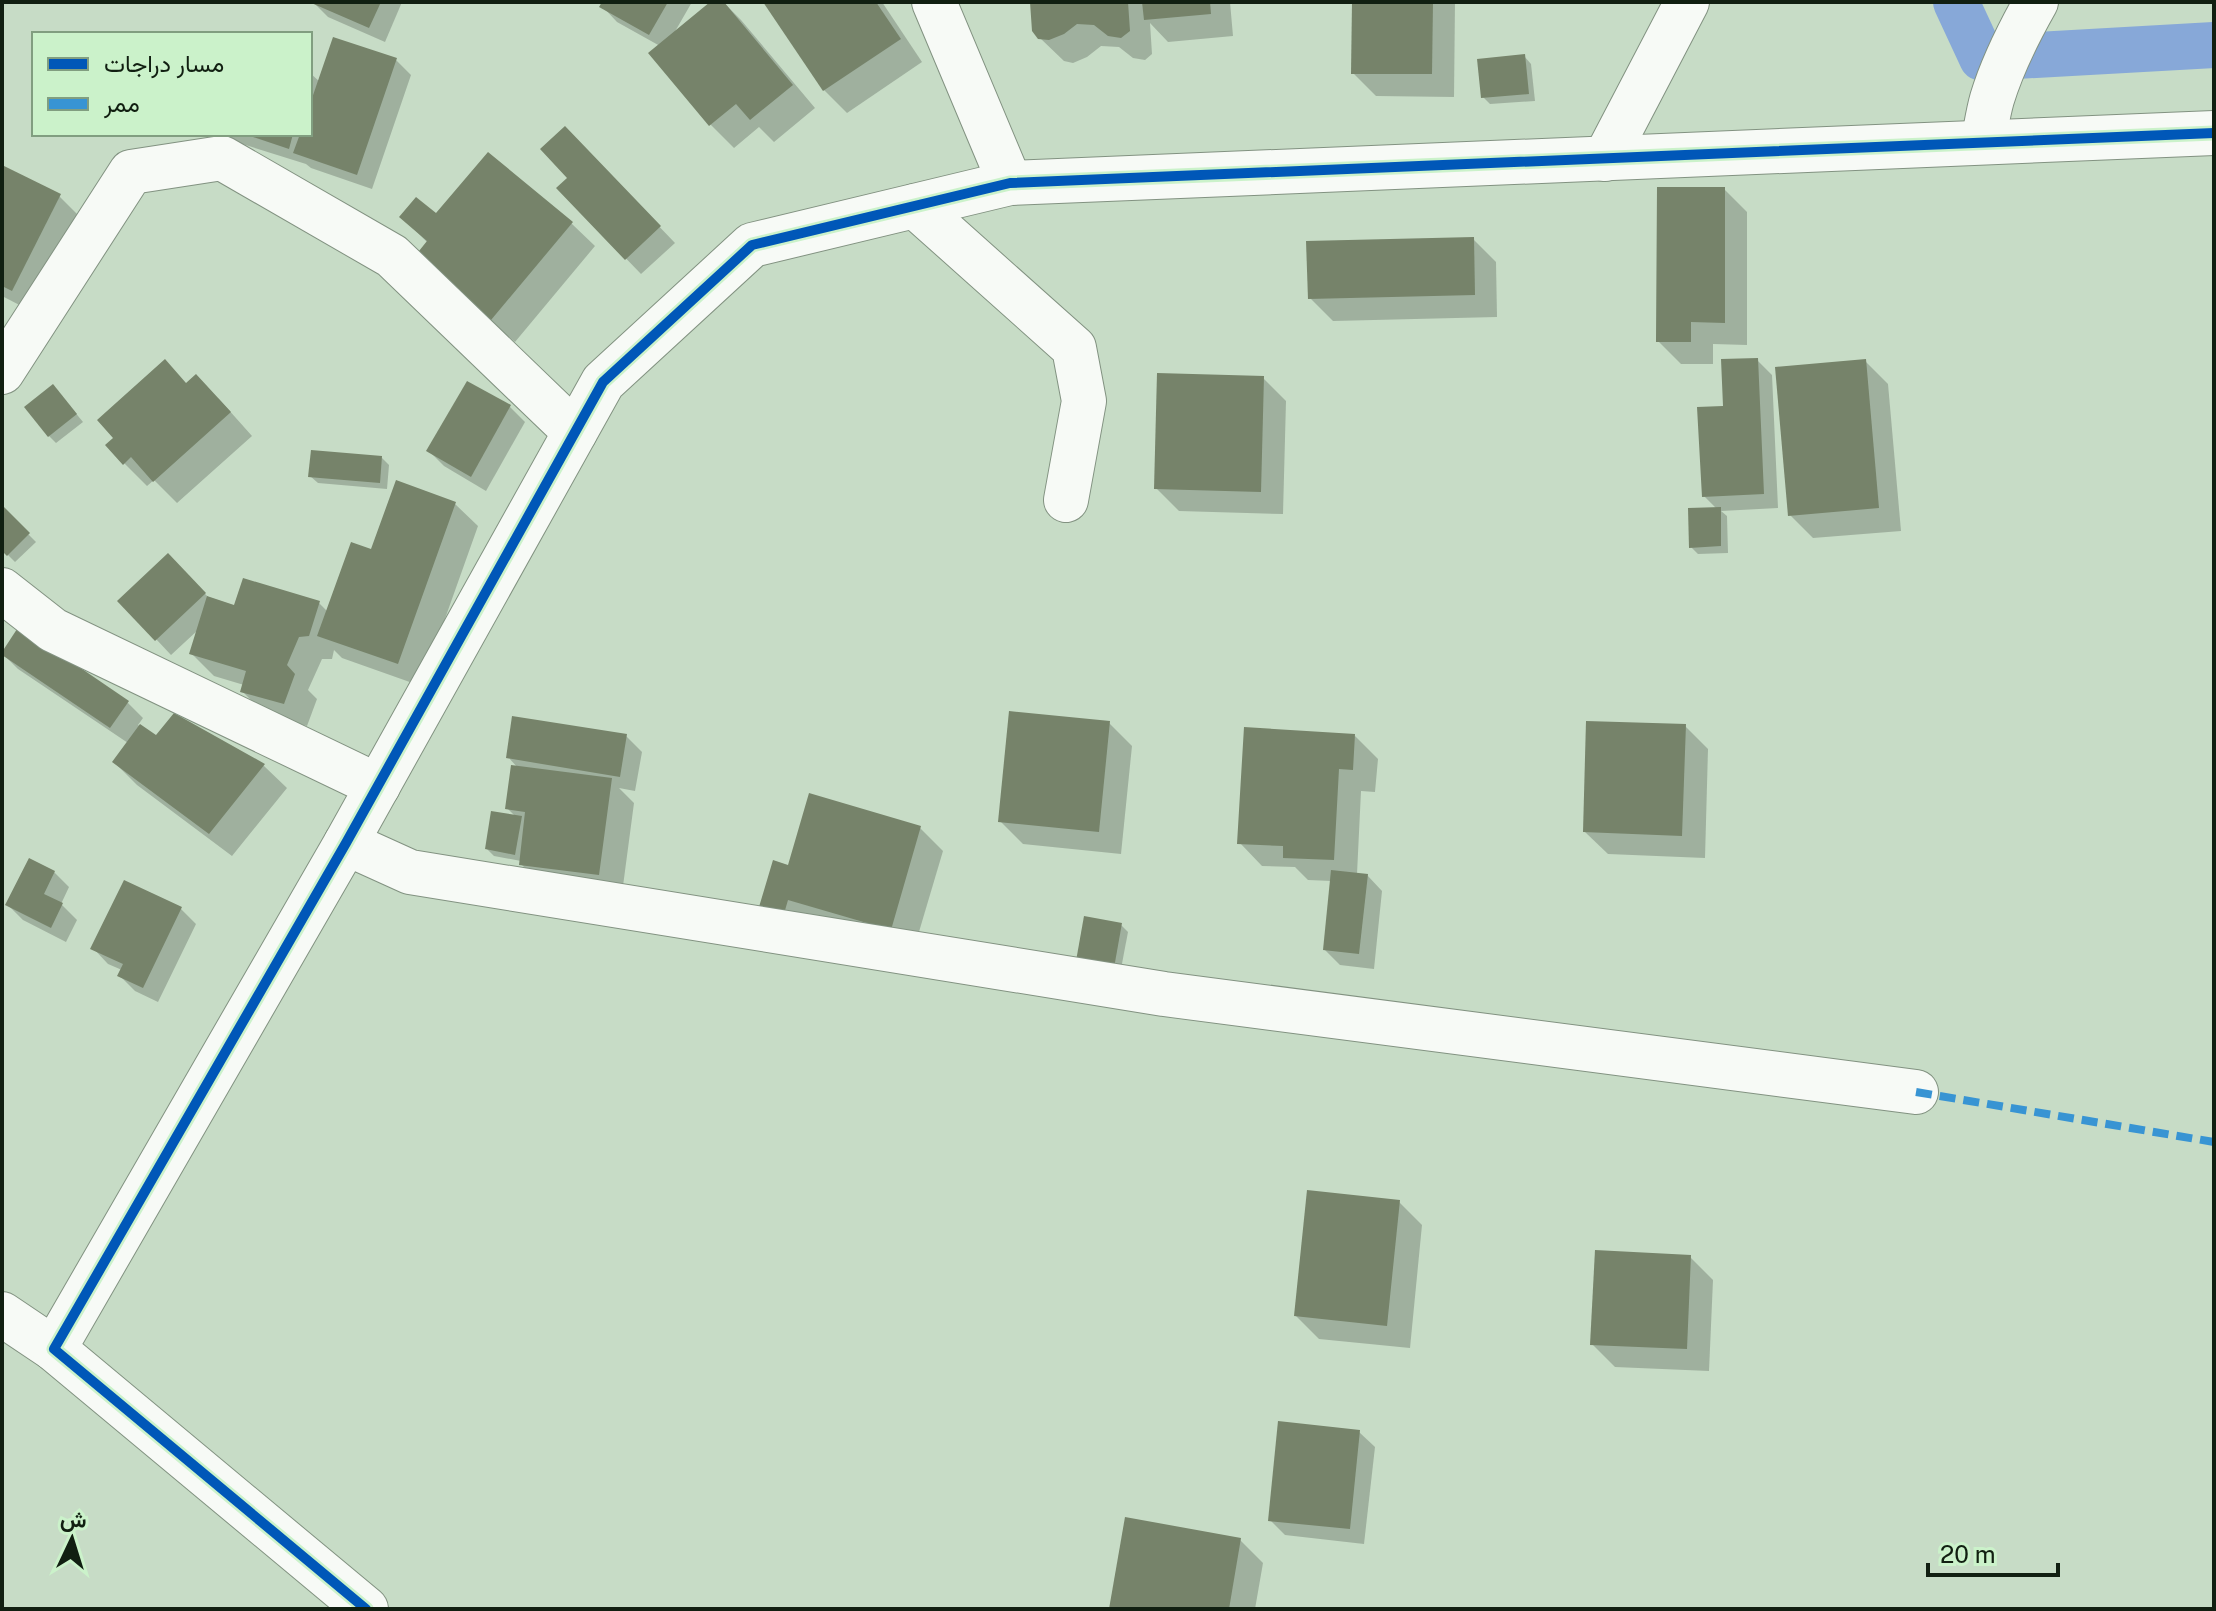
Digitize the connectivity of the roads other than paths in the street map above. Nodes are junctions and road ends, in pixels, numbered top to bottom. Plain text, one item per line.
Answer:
1 (934, 2) edge
2 (1687, 2) edge
3 (2036, 2) edge
4 (2214, 133) edge
5 (1983, 142) junction
6 (1605, 159) junction
7 (1010, 183) junction
8 (915, 206) junction
9 (2, 372) edge
10 (575, 432) junction
11 (1066, 500) dead end
12 (2, 590) edge
13 (378, 786) junction
14 (346, 843) junction
15 (1916, 1092) dead end
16 (2, 1314) edge
17 (54, 1349) junction
18 (366, 1609) edge

1 - 7 street
2 - 6 street
3 - 5 street
4 - 5 street
5 - 6 street
6 - 7 street
7 - 8 street
8 - 10 street
8 - 11 street
9 - 10 street
10 - 13 street
12 - 13 street
13 - 14 street
14 - 15 street
14 - 17 street
16 - 17 street
17 - 18 street

